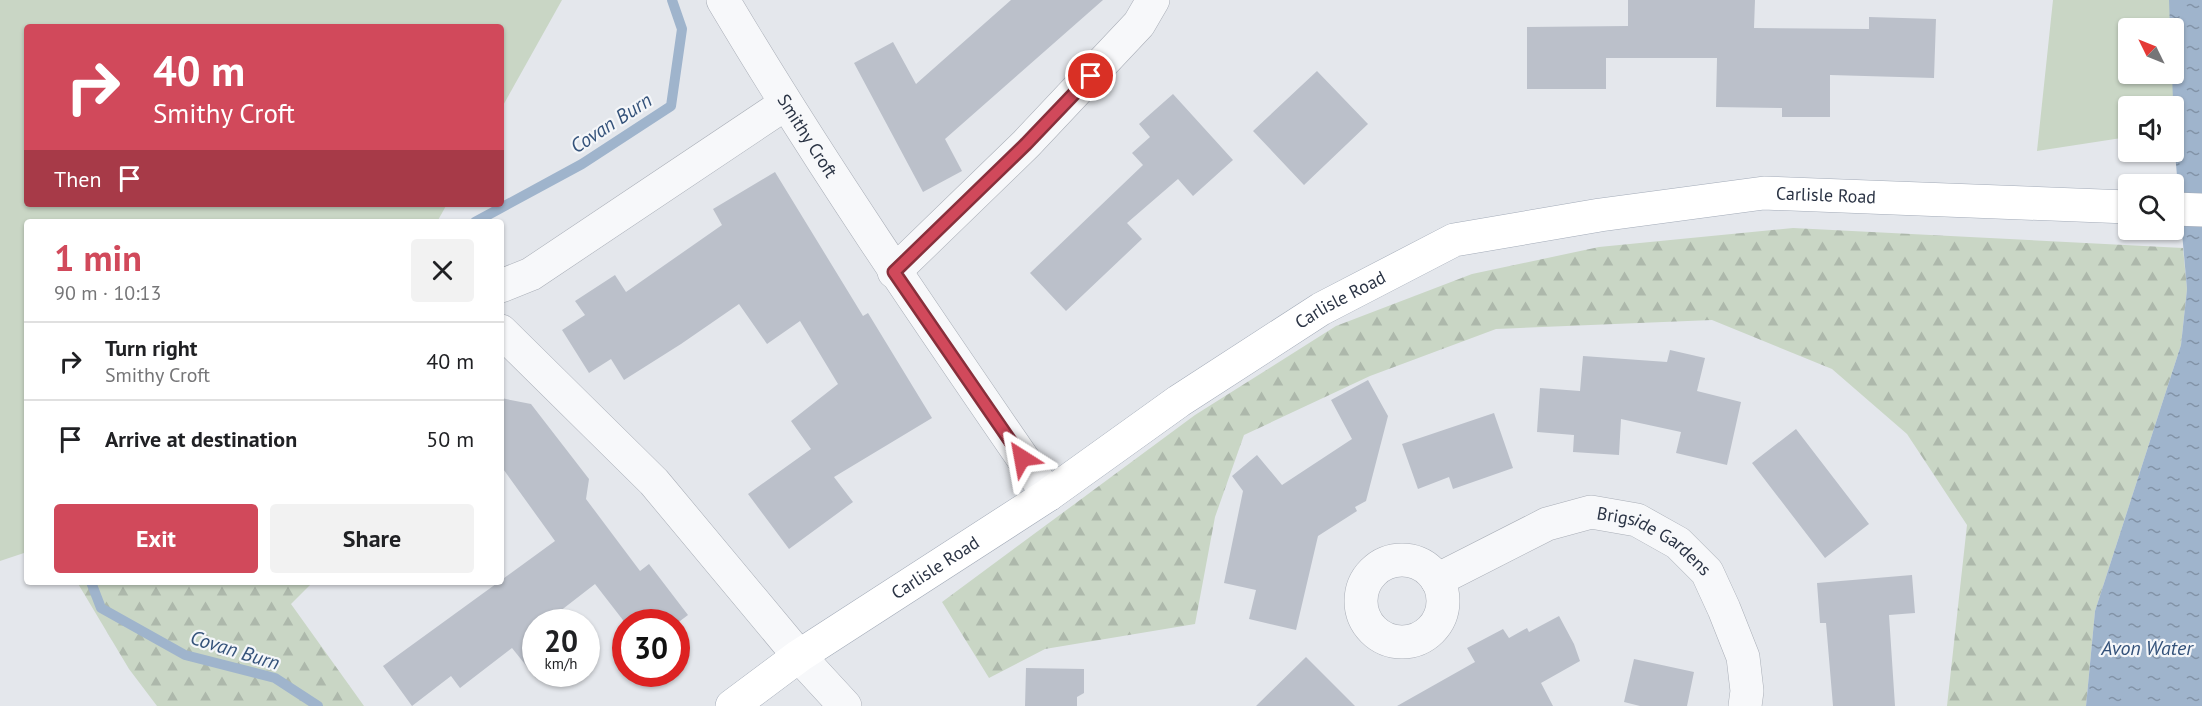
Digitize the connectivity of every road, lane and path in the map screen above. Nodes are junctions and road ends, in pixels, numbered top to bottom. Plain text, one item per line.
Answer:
1 (723, 0) edge
2 (1153, 0) edge
3 (785, 104) junction
4 (2118, 206) edge
5 (2184, 209) edge
6 (2202, 210) edge
7 (894, 272) junction
8 (504, 285) edge
9 (504, 334) edge
10 (1048, 495) junction
11 (1437, 580) dead end
12 (800, 656) junction
13 (732, 706) edge
14 (845, 706) edge
15 (1745, 706) edge

1 - 3 street, Smithy Croft
2 - 7 street
3 - 7 street, Smithy Croft
3 - 8 street
4 - 10 main road, Carlisle Road
5 - 6 main road
7 - 10 street, Smithy Croft
9 - 12 street
10 - 12 main road, Carlisle Road
11 - 15 street, Brigside Gardens
12 - 13 main road, Carlisle Road
12 - 14 street

